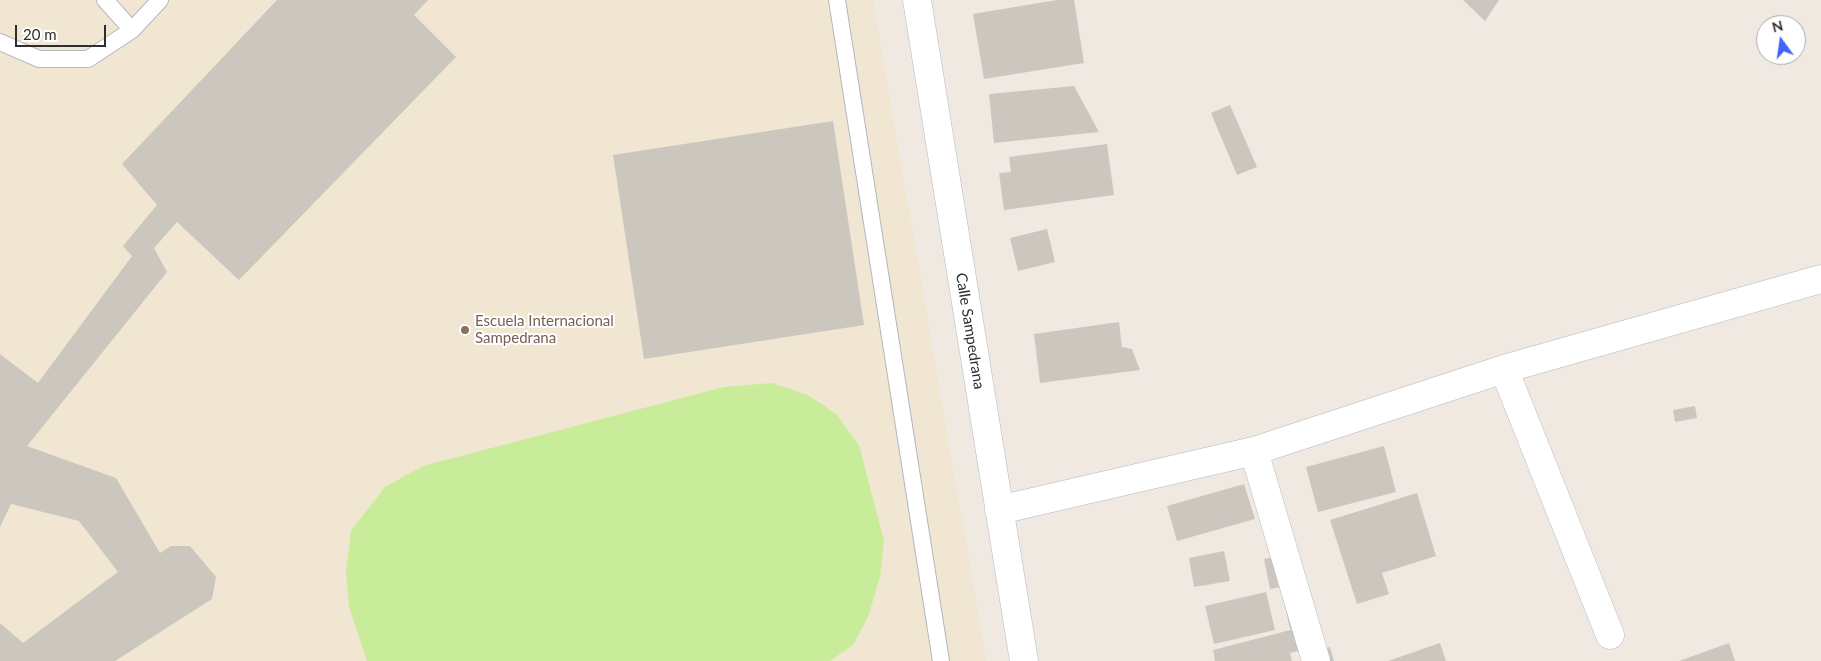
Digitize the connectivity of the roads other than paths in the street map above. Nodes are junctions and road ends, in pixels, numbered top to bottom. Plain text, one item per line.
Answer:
1 (105, 0) edge
2 (160, 0) edge
3 (837, 0) edge
4 (917, 0) edge
5 (132, 30) junction
6 (0, 42) edge
7 (1821, 279) edge
8 (1504, 369) junction
9 (1254, 451) junction
10 (999, 510) junction
11 (1610, 635) dead end
12 (942, 661) edge
13 (1024, 661) edge
14 (1316, 661) edge

1 - 5 lane
2 - 5 lane
3 - 12 lane
4 - 10 street, Calle Sampedrana
5 - 6 lane
7 - 8 street
8 - 9 street
8 - 11 street
9 - 10 street
9 - 14 street
10 - 13 street, Calle Sampedrana

